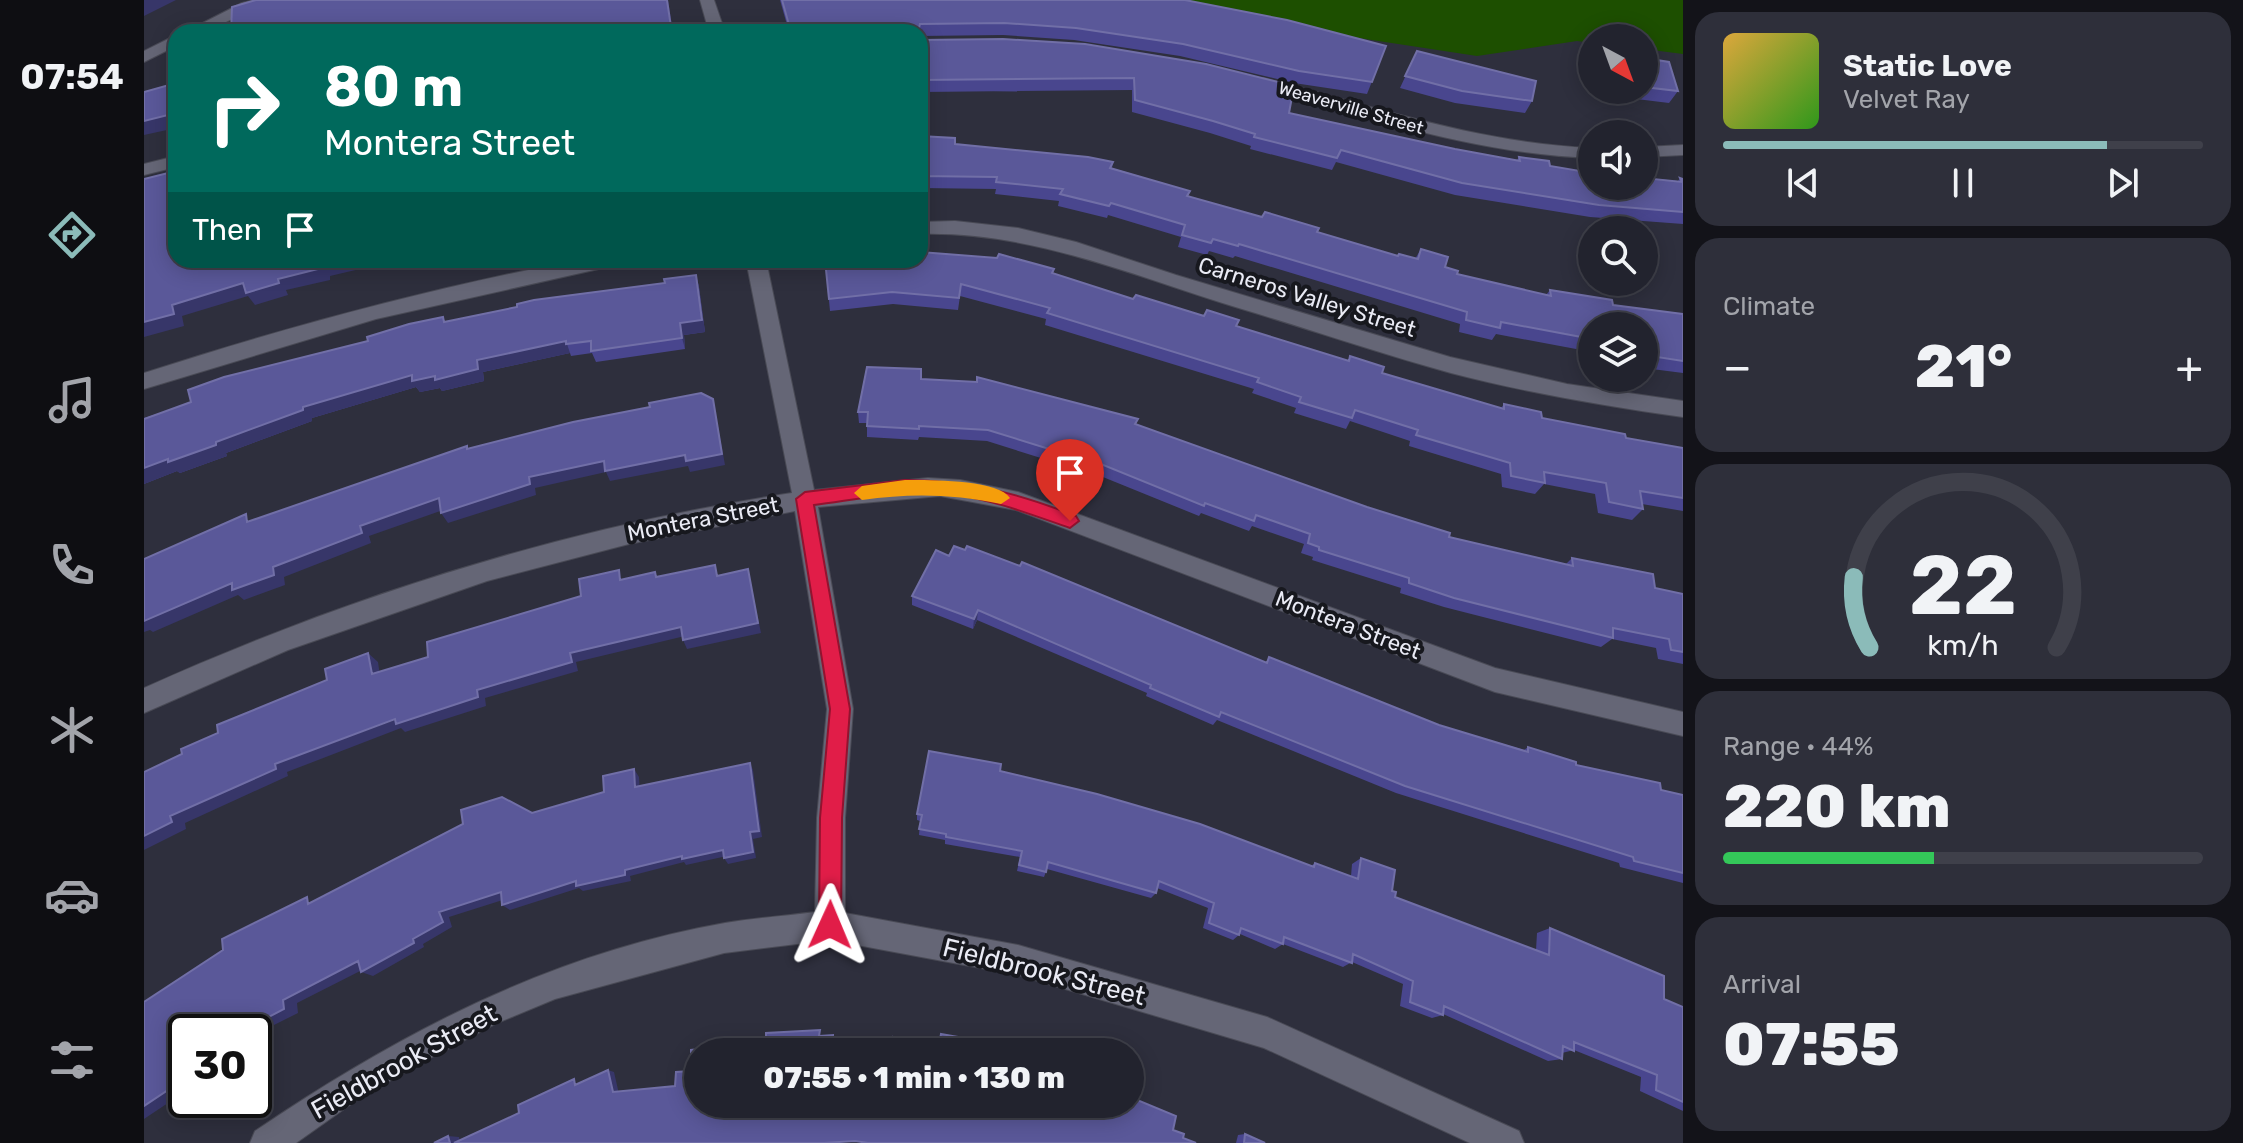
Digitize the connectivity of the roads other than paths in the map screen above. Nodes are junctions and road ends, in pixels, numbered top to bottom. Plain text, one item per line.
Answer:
1 (277, 0) edge
2 (707, 0) edge
3 (210, 24) edge
4 (714, 24) edge
5 (168, 44) edge
6 (144, 57) edge
7 (1248, 79) edge
8 (1683, 150) edge
9 (1658, 151) edge
10 (1578, 153) edge
11 (168, 163) edge
12 (144, 170) edge
13 (928, 228) edge
14 (570, 268) edge
15 (758, 268) edge
16 (144, 381) edge
17 (1683, 409) edge
18 (805, 499) junction
19 (144, 701) edge
20 (1683, 724) edge
21 (830, 925) junction
22 (267, 1143) edge
23 (1507, 1143) edge

1 - 3 street
2 - 4 street
5 - 6 street
7 - 10 street, Weaverville Street
8 - 9 street
11 - 12 street
13 - 17 street, Carneros Valley Street
14 - 16 street
15 - 18 street
18 - 19 street, Montera Street
18 - 20 street, Montera Street
18 - 21 street
21 - 22 street, Fieldbrook Street
21 - 23 street, Fieldbrook Street

